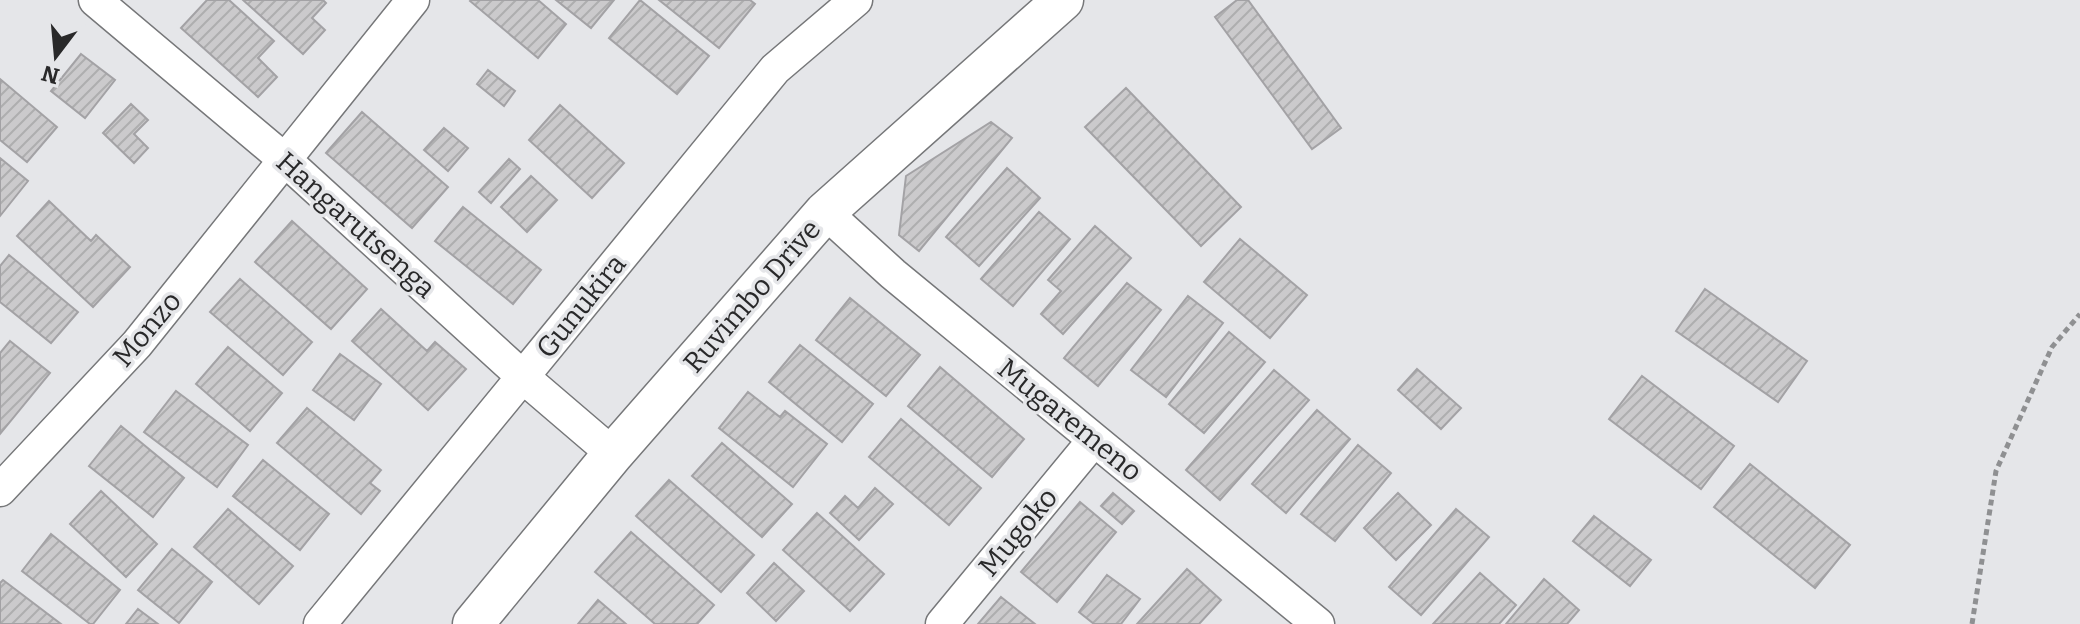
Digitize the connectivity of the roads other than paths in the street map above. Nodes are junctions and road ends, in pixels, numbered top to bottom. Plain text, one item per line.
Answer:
1 (95, 0) edge
2 (413, 0) edge
3 (856, 0) edge
4 (1063, 0) edge
5 (285, 160) junction
6 (825, 212) junction
7 (523, 377) junction
8 (1094, 440) junction
9 (613, 454) junction
10 (0, 490) edge
11 (320, 624) edge
12 (473, 624) edge
13 (942, 624) edge
14 (1318, 624) edge

1 - 5 street, Hangarutsenga
2 - 5 street, Monzo
3 - 7 street, Gunukira
4 - 6 street, Ruvimbo Drive
5 - 7 street, Hangarutsenga
5 - 10 street, Monzo
6 - 8 street, Mugaremeno
6 - 9 street, Ruvimbo Drive
7 - 9 street, Hangarutsenga
7 - 11 street, Gunukira
8 - 13 street, Mugoko
8 - 14 street, Mugaremeno
9 - 12 street, Ruvimbo Drive

